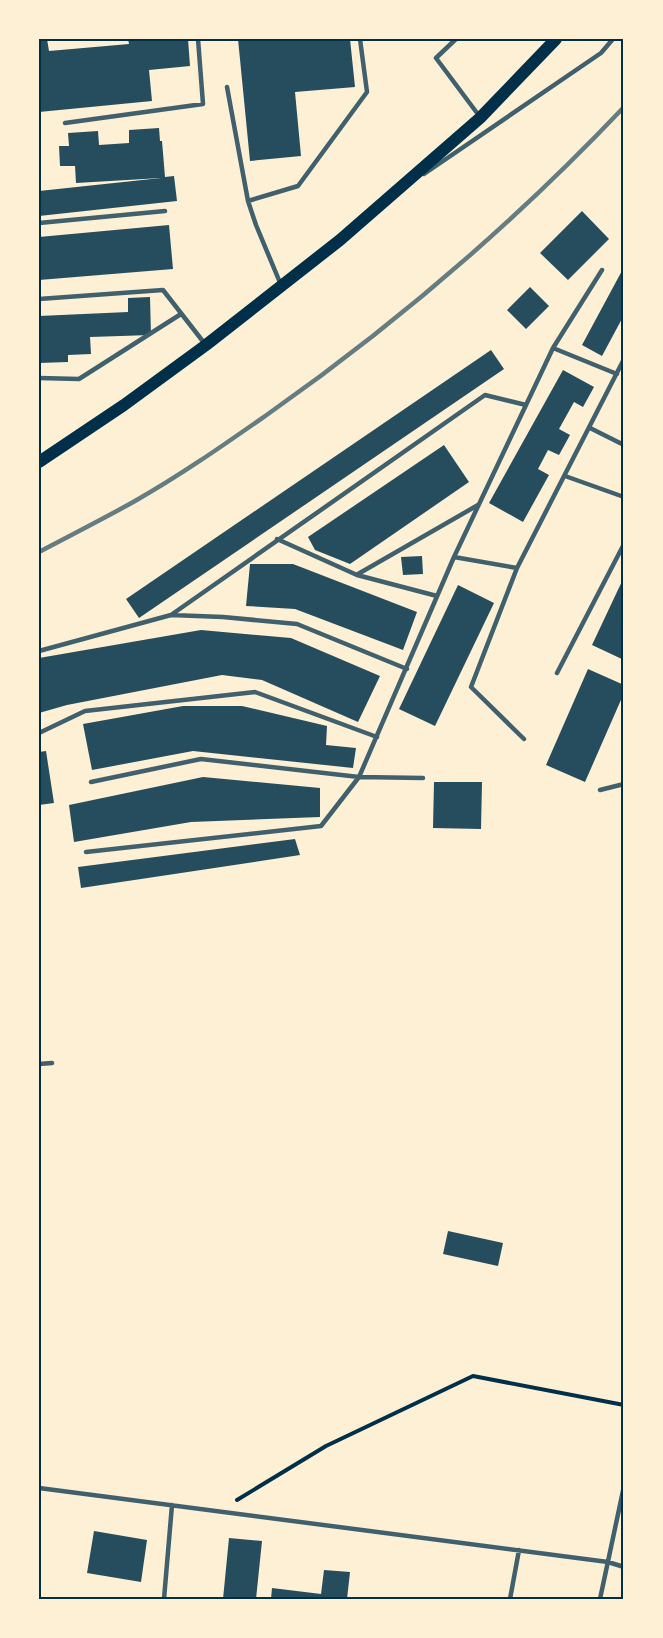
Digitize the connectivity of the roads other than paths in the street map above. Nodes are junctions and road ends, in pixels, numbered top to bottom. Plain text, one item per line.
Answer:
1 (198, 39) edge
2 (360, 39) edge
3 (456, 39) edge
4 (556, 39) edge
5 (613, 39) edge
6 (226, 87) dead end
7 (480, 118) junction
8 (65, 123) dead end
9 (392, 195) junction
10 (248, 201) junction
11 (165, 211) dead end
12 (39, 223) edge
13 (602, 270) dead end
14 (282, 288) junction
15 (39, 299) edge
16 (181, 314) junction
17 (206, 345) junction
18 (553, 348) junction
19 (624, 359) edge
20 (617, 374) junction
21 (39, 378) edge
22 (526, 405) junction
23 (590, 428) junction
24 (624, 445) edge
25 (39, 462) edge
26 (565, 476) junction
27 (624, 497) edge
28 (478, 505) junction
29 (277, 539) junction
30 (624, 544) edge
31 (454, 557) junction
32 (517, 568) junction
33 (357, 575) junction
34 (437, 596) junction
35 (171, 615) junction
36 (39, 651) edge
37 (407, 669) junction
38 (557, 674) dead end
39 (39, 733) edge
40 (377, 737) junction
41 (524, 739) dead end
42 (359, 777) junction
43 (423, 778) dead end
44 (91, 782) dead end
45 (624, 784) edge
46 (600, 790) dead end
47 (86, 852) dead end
48 (52, 1063) dead end
49 (39, 1064) edge
50 (624, 1486) edge
51 (39, 1488) edge
52 (172, 1505) junction
53 (519, 1550) junction
54 (608, 1562) junction
55 (624, 1567) edge
56 (164, 1599) edge
57 (510, 1599) edge
58 (600, 1599) edge

1 - 8 lane
2 - 10 lane
3 - 7 lane
4 - 7 main road
5 - 9 lane
6 - 10 lane
7 - 9 main road
9 - 14 main road
10 - 14 lane
11 - 12 lane
13 - 18 lane
14 - 17 main road
15 - 16 lane
16 - 17 lane
16 - 21 lane
17 - 25 main road
18 - 20 lane
18 - 22 lane
19 - 20 lane
20 - 23 lane
22 - 28 lane
22 - 29 lane
23 - 24 lane
23 - 26 lane
26 - 27 lane
26 - 32 lane
28 - 31 lane
28 - 33 lane
29 - 33 lane
29 - 35 lane
30 - 38 lane
31 - 32 lane
31 - 34 lane
32 - 41 lane
33 - 34 lane
34 - 37 lane
35 - 36 lane
35 - 37 lane
37 - 40 lane
39 - 40 lane
40 - 42 lane
42 - 43 lane
42 - 44 lane
42 - 47 lane
45 - 46 lane
48 - 49 lane
50 - 54 lane
51 - 52 lane
52 - 53 lane
52 - 56 lane
53 - 54 lane
53 - 57 lane
54 - 55 lane
54 - 58 lane

